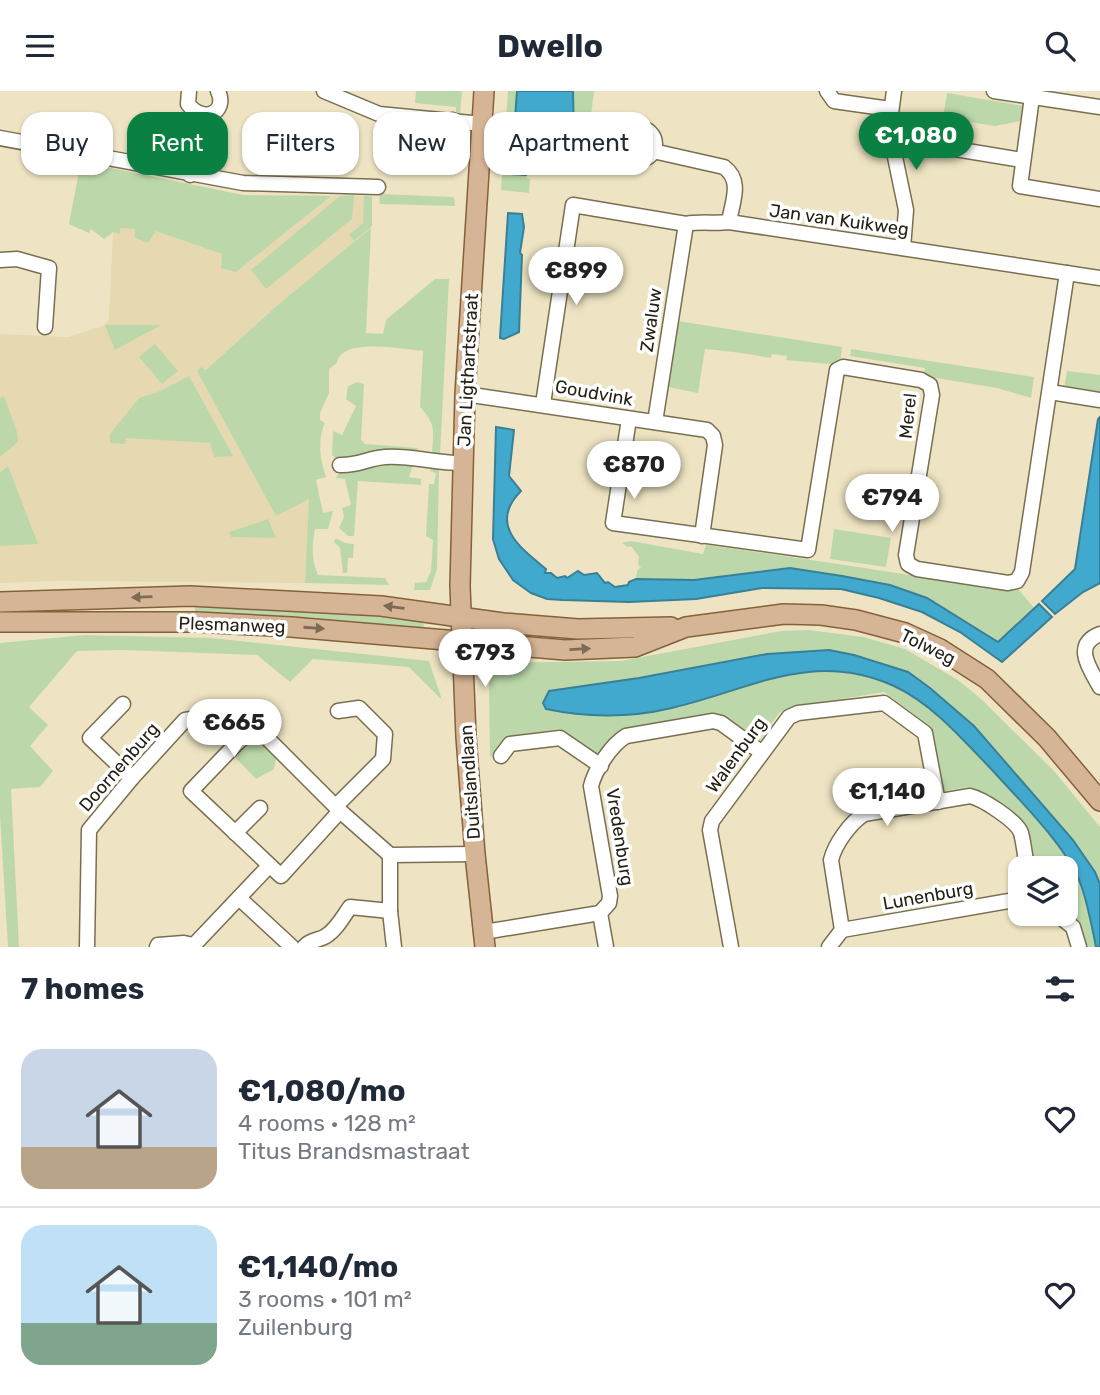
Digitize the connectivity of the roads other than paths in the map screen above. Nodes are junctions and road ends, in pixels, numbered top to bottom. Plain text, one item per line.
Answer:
1 (189, 91) edge
2 (218, 91) edge
3 (324, 91) edge
4 (484, 91) edge
5 (827, 91) edge
6 (894, 91) edge
7 (994, 91) edge
8 (1032, 97) junction
9 (1100, 107) edge
10 (890, 109) junction
11 (195, 112) edge
12 (213, 112) edge
13 (374, 112) edge
14 (470, 122) edge
15 (482, 124) junction
16 (0, 138) edge
17 (937, 146) dead end
18 (653, 151) dead end
19 (1022, 160) junction
20 (127, 163) edge
21 (190, 175) edge
22 (378, 187) dead end
23 (1100, 199) edge
24 (729, 222) junction
25 (686, 224) junction
26 (903, 248) junction
27 (0, 260) edge
28 (1067, 273) junction
29 (1100, 278) edge
30 (45, 327) dead end
31 (1050, 392) junction
32 (465, 394) junction
33 (1100, 400) edge
34 (543, 404) junction
35 (629, 419) junction
36 (655, 422) junction
37 (464, 463) junction
38 (341, 465) dead end
39 (702, 536) junction
40 (190, 596) junction
41 (0, 602) edge
42 (462, 616) junction
43 (0, 622) edge
44 (189, 622) junction
45 (693, 626) junction
46 (1100, 634) edge
47 (463, 641) junction
48 (1100, 687) edge
49 (123, 704) dead end
50 (338, 711) dead end
51 (238, 742) junction
52 (761, 752) junction
53 (501, 756) dead end
54 (601, 766) junction
55 (132, 778) junction
56 (1100, 801) edge
57 (938, 802) junction
58 (260, 808) dead end
59 (338, 808) junction
60 (235, 833) junction
61 (475, 854) junction
62 (390, 855) junction
63 (1025, 856) edge
64 (270, 866) junction
65 (239, 898) junction
66 (1008, 901) edge
67 (390, 911) junction
68 (600, 913) junction
69 (1072, 926) edge
70 (842, 930) junction
71 (484, 939) edge
72 (192, 946) edge
73 (87, 947) edge
74 (157, 947) edge
75 (292, 947) edge
76 (304, 947) edge
77 (394, 947) edge
78 (606, 947) edge
79 (731, 947) edge
80 (829, 947) edge
81 (1079, 947) edge

1 - 11 street
2 - 12 street
3 - 13 street
4 - 15 main road, Jan Ligthartstraat
5 - 10 street
6 - 10 street
7 - 8 street
8 - 9 street
8 - 19 street
10 - 26 street
14 - 15 street
15 - 32 main road, Jan Ligthartstraat
16 - 20 street
17 - 19 street
18 - 24 street
19 - 23 street
21 - 22 street
24 - 25 street, Jan van Kuikweg
24 - 26 street, Jan van Kuikweg
25 - 34 street, Jan van Kuikweg
25 - 36 street, Zwaluw
26 - 28 street, Jan van Kuikweg
27 - 30 street
28 - 29 street, Jan van Kuikweg
28 - 31 street, Merel
31 - 33 street
31 - 39 street, Merel
32 - 34 street, Goudvink
32 - 37 main road, Jan Ligthartstraat
34 - 35 street, Goudvink
35 - 36 street, Goudvink
35 - 39 street, Merel
36 - 39 street, Goudvink
37 - 38 street
37 - 42 main road, Jan Ligthartstraat
40 -> 41 main road, Plesmanweg
42 -> 40 main road, Plesmanweg
40 - 44 main road
42 - 45 main road, Tolweg
42 - 47 main road, Duitslandlaan
43 - 44 main road, Plesmanweg
44 -> 47 main road, Plesmanweg
47 -> 45 main road, Tolweg
45 - 56 main road, Tolweg
46 - 48 street
47 - 61 main road, Duitslandlaan
49 - 55 street
50 - 59 street
51 - 55 street, Doornenburg
51 - 59 street
51 - 60 street
52 - 54 street, Vredenburg
52 - 57 street, Walenburg
52 - 79 street, Walenburg
53 - 54 street, Vredenburg
54 - 68 street, Vredenburg
55 - 73 street, Doornenburg
57 - 63 street
57 - 70 street
58 - 60 street
59 - 62 street
59 - 64 street
60 - 64 street
61 - 62 street
61 - 71 main road, Duitslandlaan
62 - 67 street
64 - 65 street
65 - 72 street
65 - 75 street
66 - 70 street, Lunenburg
67 - 76 street
67 - 77 street
68 - 71 street
68 - 78 street, Vredenburg
69 - 81 street
70 - 80 street
72 - 74 street

